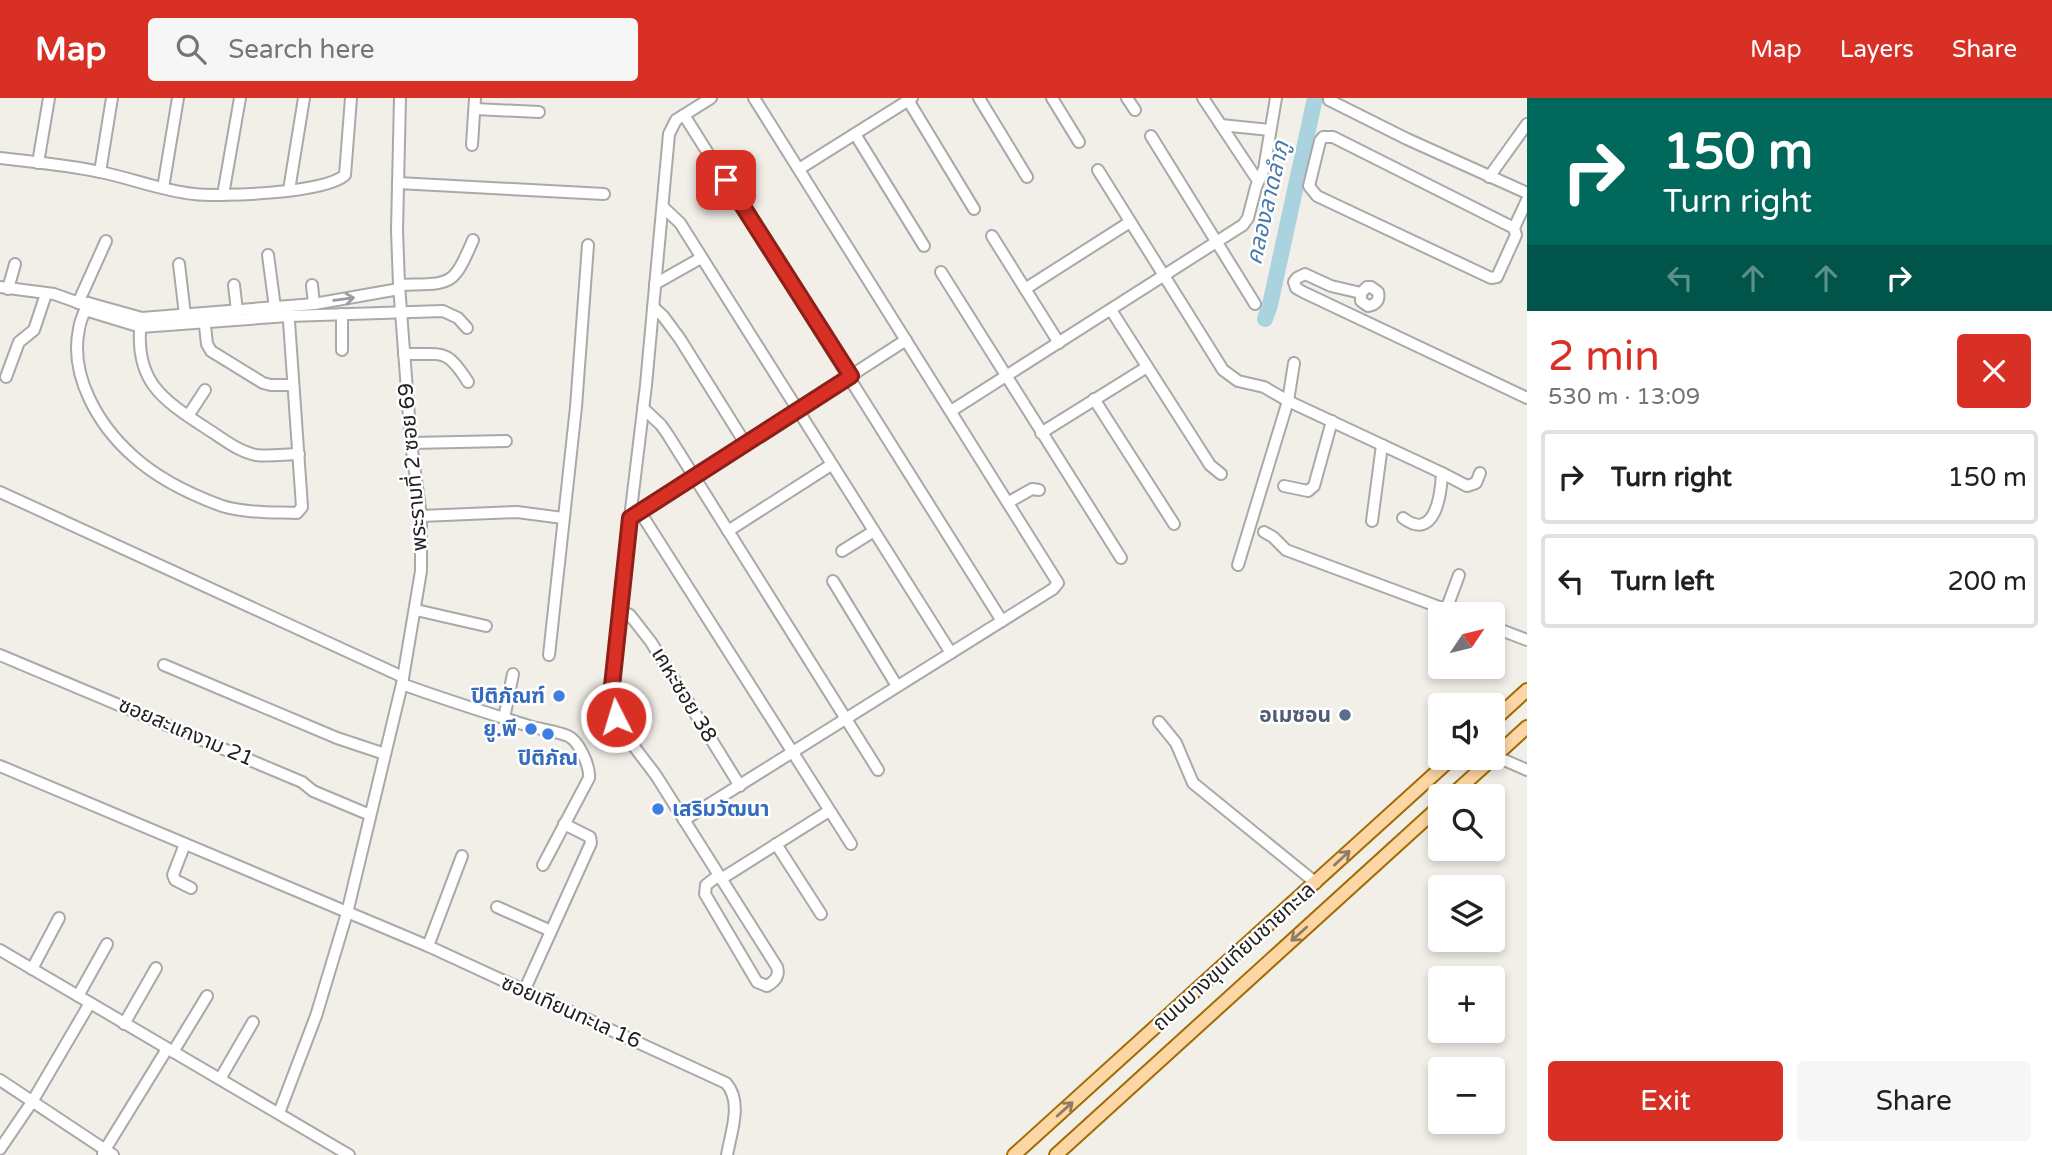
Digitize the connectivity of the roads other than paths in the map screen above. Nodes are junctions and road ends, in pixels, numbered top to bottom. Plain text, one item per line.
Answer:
1 (49, 98) edge
2 (112, 98) edge
3 (178, 98) edge
4 (240, 98) edge
5 (304, 98) edge
6 (351, 98) edge
7 (400, 98) edge
8 (711, 98) edge
9 (754, 98) edge
10 (979, 98) edge
11 (1052, 98) edge
12 (1127, 98) edge
13 (1276, 98) edge
14 (910, 99) edge
15 (1329, 100) dead end
16 (1209, 101) edge
17 (475, 103) edge
18 (1135, 110) dead end
19 (538, 112) dead end
20 (684, 115) junction
21 (1527, 124) edge
22 (1221, 125) junction
23 (1270, 130) junction
24 (855, 134) junction
25 (1151, 136) dead end
26 (1079, 142) dead end
27 (472, 145) dead end
28 (0, 158) edge
29 (38, 163) junction
30 (799, 169) junction
31 (1098, 170) dead end
32 (100, 172) junction
33 (1027, 177) dead end
34 (1489, 177) junction
35 (1258, 181) junction
36 (398, 183) junction
37 (163, 188) junction
38 (289, 190) junction
39 (1527, 193) edge
40 (604, 194) dead end
41 (223, 195) junction
42 (1527, 200) edge
43 (663, 208) junction
44 (974, 209) dead end
45 (1130, 222) junction
46 (1514, 228) junction
47 (992, 236) dead end
48 (473, 240) dead end
49 (106, 241) dead end
50 (1218, 242) junction
51 (588, 245) dead end
52 (924, 246) dead end
53 (268, 255) dead end
54 (701, 258) junction
55 (15, 264) dead end
56 (179, 264) dead end
57 (941, 272) dead end
58 (1165, 276) junction
59 (655, 284) junction
60 (234, 285) dead end
61 (312, 285) dead end
62 (399, 287) junction
63 (3, 289) edge
64 (1026, 289) junction
65 (1361, 293) dead end
66 (46, 294) junction
67 (314, 304) junction
68 (1255, 304) dead end
69 (83, 305) junction
70 (653, 307) junction
71 (1111, 310) junction
72 (237, 311) junction
73 (282, 312) junction
74 (400, 312) junction
75 (342, 314) junction
76 (185, 315) junction
77 (204, 318) junction
78 (141, 322) junction
79 (467, 328) dead end
80 (906, 340) junction
81 (1059, 343) junction
82 (342, 350) dead end
83 (404, 354) junction
84 (1294, 363) dead end
85 (1147, 367) junction
86 (851, 376) junction
87 (6, 377) dead end
88 (1005, 377) junction
89 (468, 382) dead end
90 (293, 384) junction
91 (205, 390) dead end
92 (1527, 398) edge
93 (1094, 399) junction
94 (1288, 401) junction
95 (643, 408) junction
96 (798, 410) junction
97 (951, 411) junction
98 (188, 416) junction
99 (1332, 421) junction
100 (1041, 433) junction
101 (506, 441) dead end
102 (411, 443) junction
103 (745, 443) junction
104 (1382, 444) junction
105 (299, 454) junction
106 (985, 464) junction
107 (831, 465) junction
108 (974, 471) dead end
109 (1442, 473) junction
110 (1480, 473) dead end
111 (1221, 474) dead end
112 (693, 476) junction
113 (1284, 486) dead end
114 (1039, 490) dead end
115 (0, 492) edge
116 (939, 493) dead end
117 (928, 500) junction
118 (1009, 502) junction
119 (640, 512) junction
120 (421, 516) junction
121 (563, 518) junction
122 (630, 518) junction
123 (1403, 519) dead end
124 (1372, 522) dead end
125 (1174, 524) dead end
126 (728, 531) junction
127 (874, 531) junction
128 (1264, 532) dead end
129 (842, 551) dead end
130 (1121, 558) dead end
131 (1238, 565) dead end
132 (1459, 575) dead end
133 (833, 581) dead end
134 (1449, 602) edge
135 (1428, 603) edge
136 (416, 610) junction
137 (621, 611) junction
138 (1002, 621) junction
139 (486, 626) dead end
140 (1505, 632) edge
141 (1527, 640) edge
142 (950, 653) junction
143 (0, 654) edge
144 (549, 655) dead end
145 (164, 665) dead end
146 (513, 674) dead end
147 (402, 680) junction
148 (897, 686) junction
149 (1527, 690) edge
150 (1505, 710) edge
151 (504, 718) junction
152 (846, 718) junction
153 (1159, 722) dead end
154 (1527, 727) edge
155 (1505, 746) edge
156 (385, 754) junction
157 (792, 754) junction
158 (1505, 761) edge
159 (0, 766) edge
160 (1527, 769) edge
161 (878, 770) dead end
162 (1439, 770) edge
163 (1479, 770) edge
164 (1464, 784) edge
165 (740, 786) junction
166 (829, 811) junction
167 (370, 815) junction
168 (1428, 817) edge
169 (684, 821) junction
170 (564, 824) junction
171 (185, 844) junction
172 (776, 844) junction
173 (851, 844) dead end
174 (462, 856) dead end
175 (543, 865) dead end
176 (720, 877) junction
177 (1316, 883) junction
178 (191, 888) dead end
179 (496, 907) dead end
180 (347, 912) junction
181 (821, 914) dead end
182 (59, 918) dead end
183 (551, 931) junction
184 (107, 944) dead end
185 (428, 946) junction
186 (0, 950) edge
187 (156, 968) dead end
188 (32, 969) junction
189 (524, 991) junction
190 (78, 996) junction
191 (207, 996) dead end
192 (90, 1003) junction
193 (253, 1022) dead end
194 (124, 1024) junction
195 (170, 1050) junction
196 (220, 1079) junction
197 (0, 1080) edge
198 (32, 1102) junction
199 (279, 1112) junction
200 (0, 1149) edge
201 (107, 1153) edge
202 (349, 1155) edge
203 (727, 1155) edge
204 (1014, 1155) edge
205 (1056, 1155) edge

1 - 29 street
2 - 32 street
3 - 37 street
4 - 41 street
5 - 38 street
6 - 38 street
7 - 36 street, พระรามที่ 2 ซอย 69
8 - 20 street
9 - 30 street
10 - 33 street
11 - 26 street
12 - 18 street
13 - 23 street
14 - 24 street
14 - 44 street
15 - 34 street
16 - 22 street
17 - 19 street
17 - 27 street
20 - 43 street
20 - 86 street
21 - 34 street
22 - 23 street
22 - 35 street
23 - 35 street
24 - 30 street
24 - 52 street
25 - 50 street
28 - 29 street
29 - 32 street
30 - 80 street
31 - 45 street
32 - 37 street
34 - 39 street
35 - 50 street
36 - 40 street
36 - 62 street, พระรามที่ 2 ซอย 69
37 - 41 street
38 - 41 street
42 - 46 street
43 - 54 street
43 - 59 street
45 - 58 street
45 - 64 street
46 - 46 street
47 - 64 street
48 - 62 street
49 - 69 street
50 - 58 street
50 - 68 street
51 - 121 street
53 - 73 street
54 - 59 street
54 - 96 street
55 - 63 street
56 - 76 street
57 - 88 street
58 - 71 street
58 - 94 street
59 - 70 street
60 - 72 street
61 - 67 street
67 -> 62 street
62 - 74 street, พระรามที่ 2 ซอย 69
63 - 66 street
64 - 81 street
65 - 92 street
66 - 69 street
66 - 87 street
67 - 73 street
69 - 78 street
69 - 105 street
70 - 95 street
70 - 103 street
71 - 81 street
71 - 85 street
72 - 73 street
72 - 77 street
73 - 75 street
73 - 77 street
73 - 90 street
74 - 75 street
74 - 79 street
74 - 83 street, พระรามที่ 2 ซอย 69
75 - 82 street
76 - 77 street
76 - 78 street
77 - 78 street
77 - 90 street
78 - 98 street
80 - 86 street
80 - 97 street
81 - 88 street
83 - 89 street
83 - 102 street, พระรามที่ 2 ซอย 69
84 - 94 street
85 - 93 street
85 - 111 street
86 - 96 street
86 - 117 street
88 - 97 street
88 - 100 street
90 - 105 street
91 - 98 street
93 - 100 street
93 - 125 street
94 - 99 street
94 - 131 street
95 - 112 street
95 - 122 street
96 - 103 street
96 - 107 street
97 - 106 street
98 - 105 street
99 - 104 street
99 - 113 street
100 - 130 street
101 - 102 street
102 - 120 street, พระรามที่ 2 ซอย 69
103 - 112 street
104 - 109 street
104 - 124 street
106 - 108 street
106 - 118 street
107 - 126 street
107 - 127 street
109 - 110 street
109 - 123 street
112 - 119 street
112 - 126 street
114 - 118 street
115 - 147 street
116 - 117 street
117 - 138 street
118 - 138 street
119 - 122 street
119 - 157 street
120 - 121 street
120 - 136 street, พระรามที่ 2 ซอย 69
121 - 144 street
122 - 137 street
126 - 152 street
127 - 129 street
127 - 142 street
128 - 135 street
132 - 134 street
133 - 148 street
136 - 139 street
136 - 147 street, พระรามที่ 2 ซอย 69
137 - 165 street, เคหะซอย 38
137 - 169 street
138 - 142 street
140 - 141 street
142 - 148 street
143 - 167 street, ซอยสะแกงาม 21
145 - 156 street
146 - 151 street
147 - 151 street
147 - 156 street, พระรามที่ 2 ซอย 69
148 - 152 street
149 - 150 main road
151 - 170 street
152 - 157 street
152 - 161 street
153 - 177 street
154 - 155 main road
156 - 167 street, พระรามที่ 2 ซอย 69
157 - 165 street
157 - 166 street
158 - 160 street
159 - 171 street, ซอยเทียนทะเล 16
177 -> 162 main road, ถนนบางขุนเทียนชายทะเล
163 - 164 main road
165 - 169 street
166 - 172 street
166 - 173 street
167 - 180 street, พระรามที่ 2 ซอย 69
168 -> 205 main road, ถนนบางขุนเทียนชายทะเล
169 - 176 street
170 - 175 street
170 - 183 street
171 - 178 street
171 - 180 street, ซอยเทียนทะเล 16
172 - 176 street
172 - 181 street
174 - 185 street
176 - 176 street
204 -> 177 main road, ถนนบางขุนเทียนชายทะเล
179 - 183 street
180 - 185 street, ซอยเทียนทะเล 16
180 - 199 street, พระรามที่ 2 ซอย 69
182 - 188 street
183 - 189 street
184 - 190 street
185 - 189 street, ซอยเทียนทะเล 16
186 - 188 street
187 - 194 street
188 - 190 street
189 - 203 street, ซอยเทียนทะเล 16
190 - 192 street
191 - 195 street
192 - 194 street
192 - 198 street
193 - 196 street
194 - 195 street
195 - 196 street
195 - 201 street
196 - 199 street
197 - 198 street
198 - 200 street
198 - 201 street
199 - 202 street

